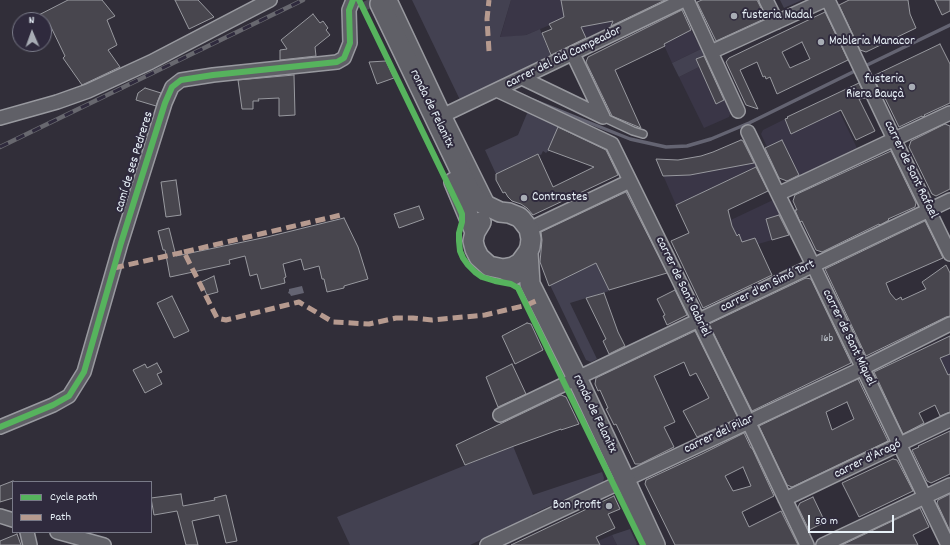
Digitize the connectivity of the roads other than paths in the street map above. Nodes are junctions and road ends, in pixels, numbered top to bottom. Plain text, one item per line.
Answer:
1 (270, 0) edge
2 (353, 0) edge
3 (684, 0) edge
4 (688, 0) edge
5 (766, 0) edge
6 (827, 0) edge
7 (380, 4) edge
8 (777, 22) junction
9 (711, 52) junction
10 (572, 54) junction
11 (522, 78) junction
12 (497, 90) junction
13 (738, 111) dead end
14 (950, 113) edge
15 (444, 115) junction
16 (602, 117) junction
17 (0, 118) edge
18 (748, 132) dead end
19 (643, 134) dead end
20 (894, 139) junction
21 (630, 181) junction
22 (778, 194) junction
23 (950, 200) edge
24 (495, 210) junction
25 (929, 210) junction
26 (529, 229) junction
27 (475, 232) junction
28 (528, 252) junction
29 (950, 254) edge
30 (814, 265) junction
31 (503, 269) junction
32 (530, 284) junction
33 (698, 320) junction
34 (950, 324) edge
35 (863, 368) junction
36 (577, 378) junction
37 (500, 415) dead end
38 (950, 420) edge
39 (748, 421) junction
40 (0, 427) edge
41 (900, 445) junction
42 (625, 480) junction
43 (950, 485) edge
44 (925, 497) junction
45 (785, 499) junction
46 (0, 516) edge
47 (12, 520) edge
48 (27, 533) edge
49 (61, 533) edge
50 (30, 545) edge
51 (104, 545) edge
52 (487, 545) edge
53 (655, 545) edge
54 (807, 545) edge
55 (823, 545) edge
56 (948, 545) edge

1 - 17 street
2 - 40 street, camí de ses Pedreres
3 - 10 street, carrer del Cid Campeador
4 - 9 street
5 - 8 street
6 - 8 street
6 - 20 street, carrer de Sant Rafael
7 - 15 street
7 - 24 main road, ronda de Felanitx
7 - 27 main road, ronda de Felanitx
8 - 9 street
9 - 13 street
10 - 11 street, carrer del Cid Campeador
10 - 16 street
11 - 12 street, carrer del Cid Campeador
11 - 16 street
12 - 15 street, carrer del Cid Campeador
12 - 21 street, carrer de Sant Gabriel
14 - 20 street
15 - 24 street
16 - 19 lane
18 - 22 street, carrer de Sant Miquel
20 - 22 street
20 - 25 street, carrer de Sant Rafael
21 - 26 street
21 - 33 street, carrer de Sant Gabriel
22 - 30 street, carrer de Sant Miquel
23 - 25 street, carrer d'en Simó Tort
24 - 26 main road
24 - 27 main road
25 - 29 street, carrer de Sant Rafael
25 - 30 street, carrer d'en Simó Tort
26 - 28 main road
27 - 31 main road
28 - 31 main road
28 - 32 main road
30 - 33 street, carrer d'en Simó Tort
30 - 35 street, carrer de Sant Miquel
31 - 32 main road
32 - 36 main road, ronda de Felanitx
33 - 36 street, carrer d'en Simó Tort
33 - 39 street, carrer de Sant Gabriel
34 - 35 street, carrer del Pilar
35 - 39 street, carrer del Pilar
35 - 41 street, carrer de Sant Miquel
36 - 37 street, carrer d'en Simó Tort
36 - 42 main road, ronda de Felanitx
38 - 41 street, carrer d'Aragó
39 - 42 street, carrer del Pilar
39 - 45 street, carrer de Sant Gabriel
41 - 44 street, carrer de Sant Miquel
41 - 45 street, carrer d'Aragó
42 - 52 street, carrer del Pilar
42 - 53 main road, ronda de Felanitx
43 - 44 street
44 - 55 street
44 - 56 street, carrer de Sant Miquel
45 - 54 street, carrer de Sant Gabriel
46 - 47 street
48 - 50 street
49 - 51 street

